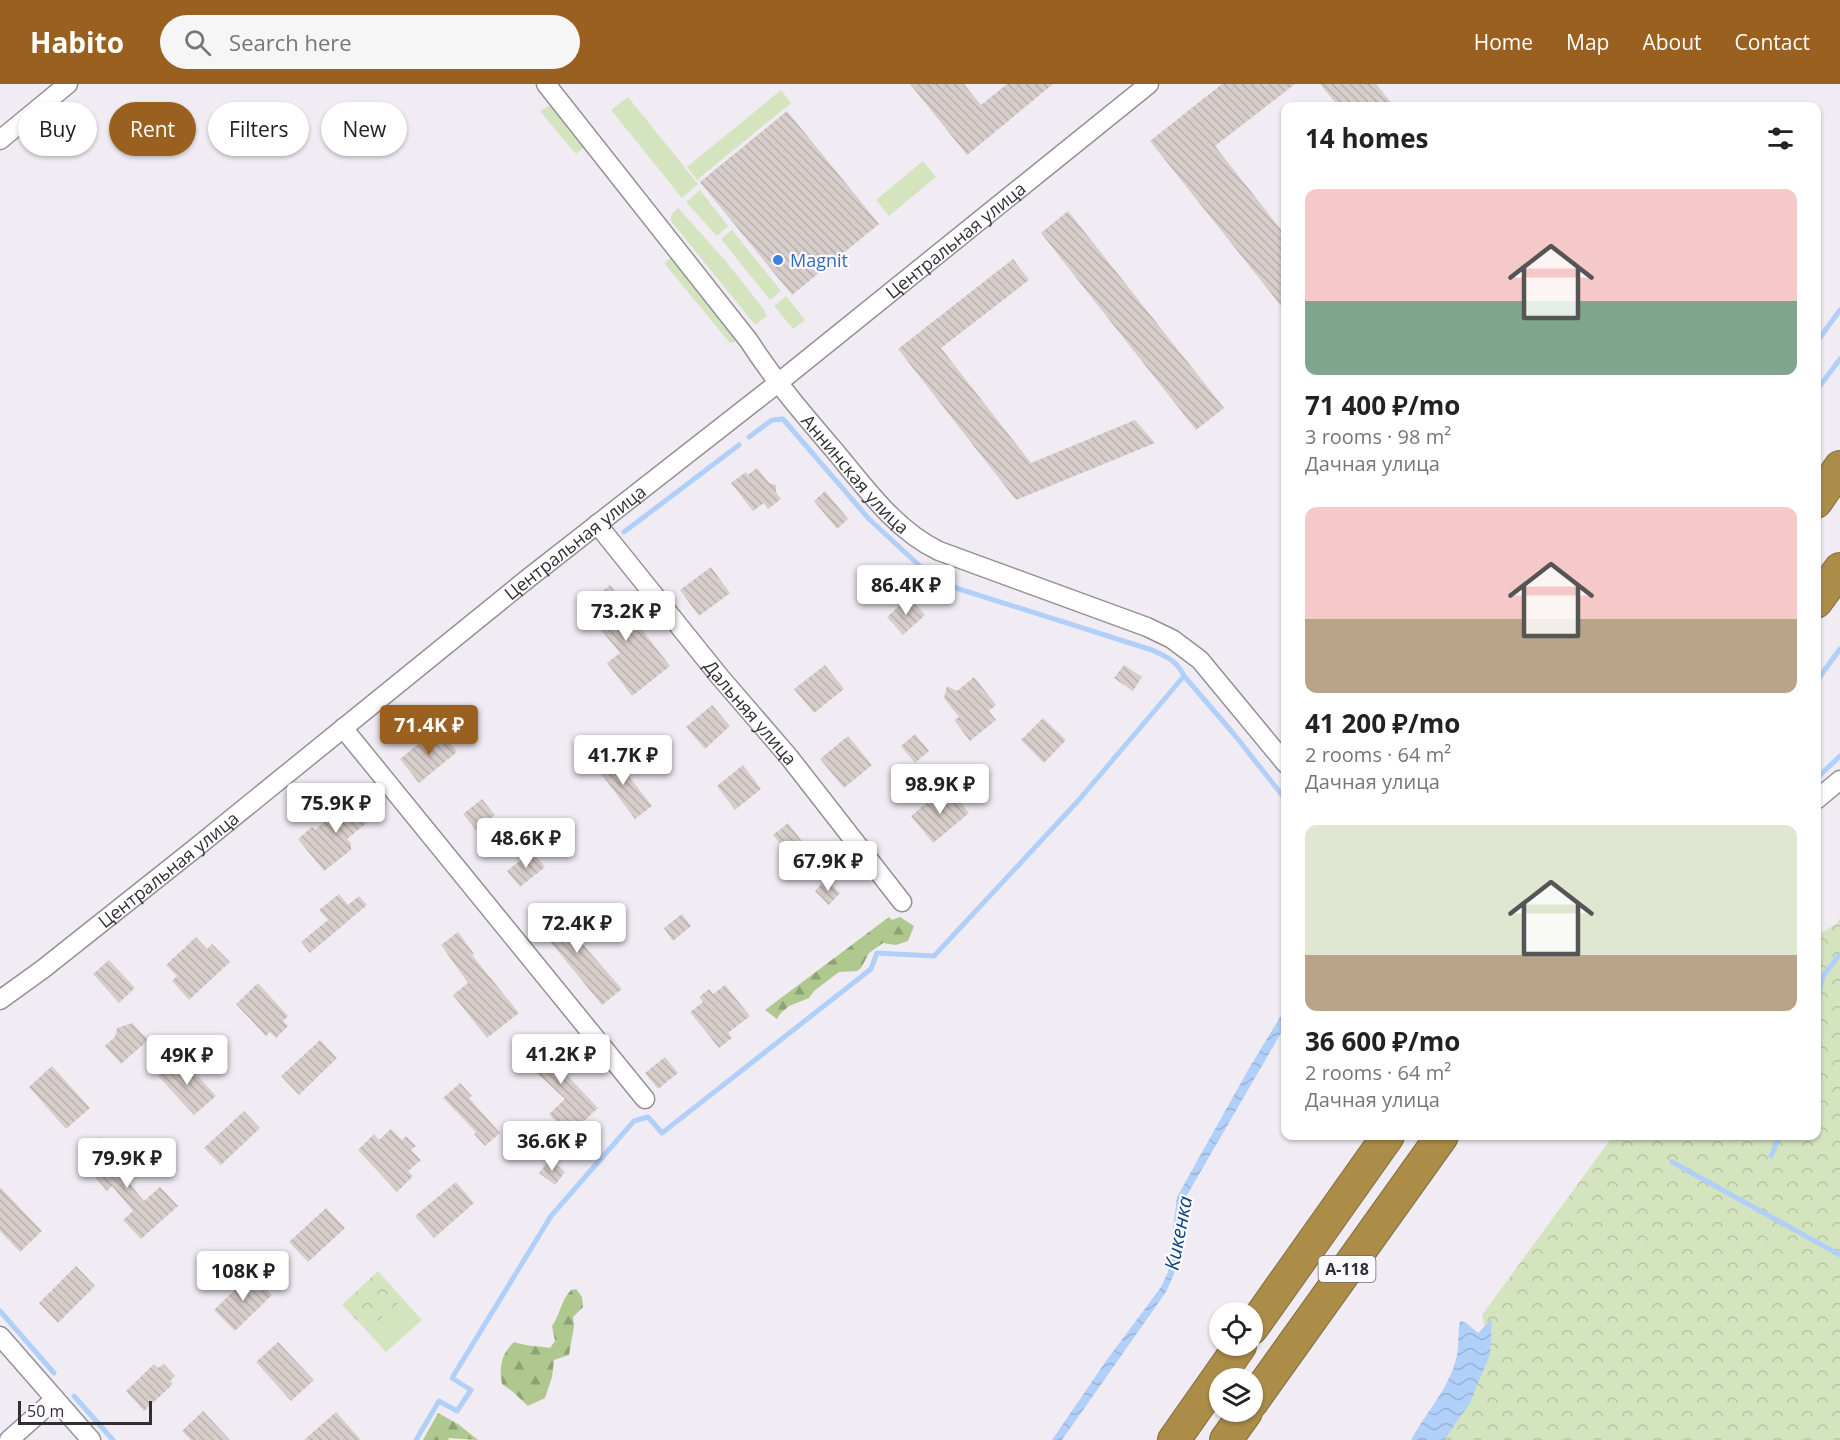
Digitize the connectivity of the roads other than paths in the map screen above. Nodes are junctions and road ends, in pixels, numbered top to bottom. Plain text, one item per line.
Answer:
1 (68, 84) edge
2 (546, 84) edge
3 (1149, 84) edge
4 (0, 140) edge
5 (778, 383) junction
6 (1840, 467) edge
7 (1821, 495) edge
8 (597, 524) junction
9 (1840, 569) edge
10 (1821, 595) edge
11 (343, 728) junction
12 (1281, 758) edge
13 (1840, 780) edge
14 (1821, 796) edge
15 (902, 902) dead end
16 (0, 1000) edge
17 (645, 1100) dead end
18 (1385, 1140) edge
19 (1439, 1140) edge
20 (1263, 1312) edge
21 (0, 1336) edge
22 (1233, 1356) edge
23 (1263, 1387) edge
24 (55, 1399) junction
25 (1239, 1422) edge
26 (9, 1440) edge
27 (91, 1440) edge
28 (1174, 1440) edge
29 (1226, 1440) edge

1 - 4 street
2 - 5 street, Аннинская улица
3 - 5 street, Центральная улица
5 - 8 street, Центральная улица
5 - 12 street, Аннинская улица
6 - 7 highway
8 - 11 street, Центральная улица
8 - 15 street, Дальняя улица
9 - 10 highway
11 - 16 street, Центральная улица
11 - 17 street
13 - 14 street
18 - 20 highway, А-118
19 - 23 highway, А-118
21 - 24 street
22 - 28 highway
24 - 26 street
24 - 27 street
25 - 29 highway

